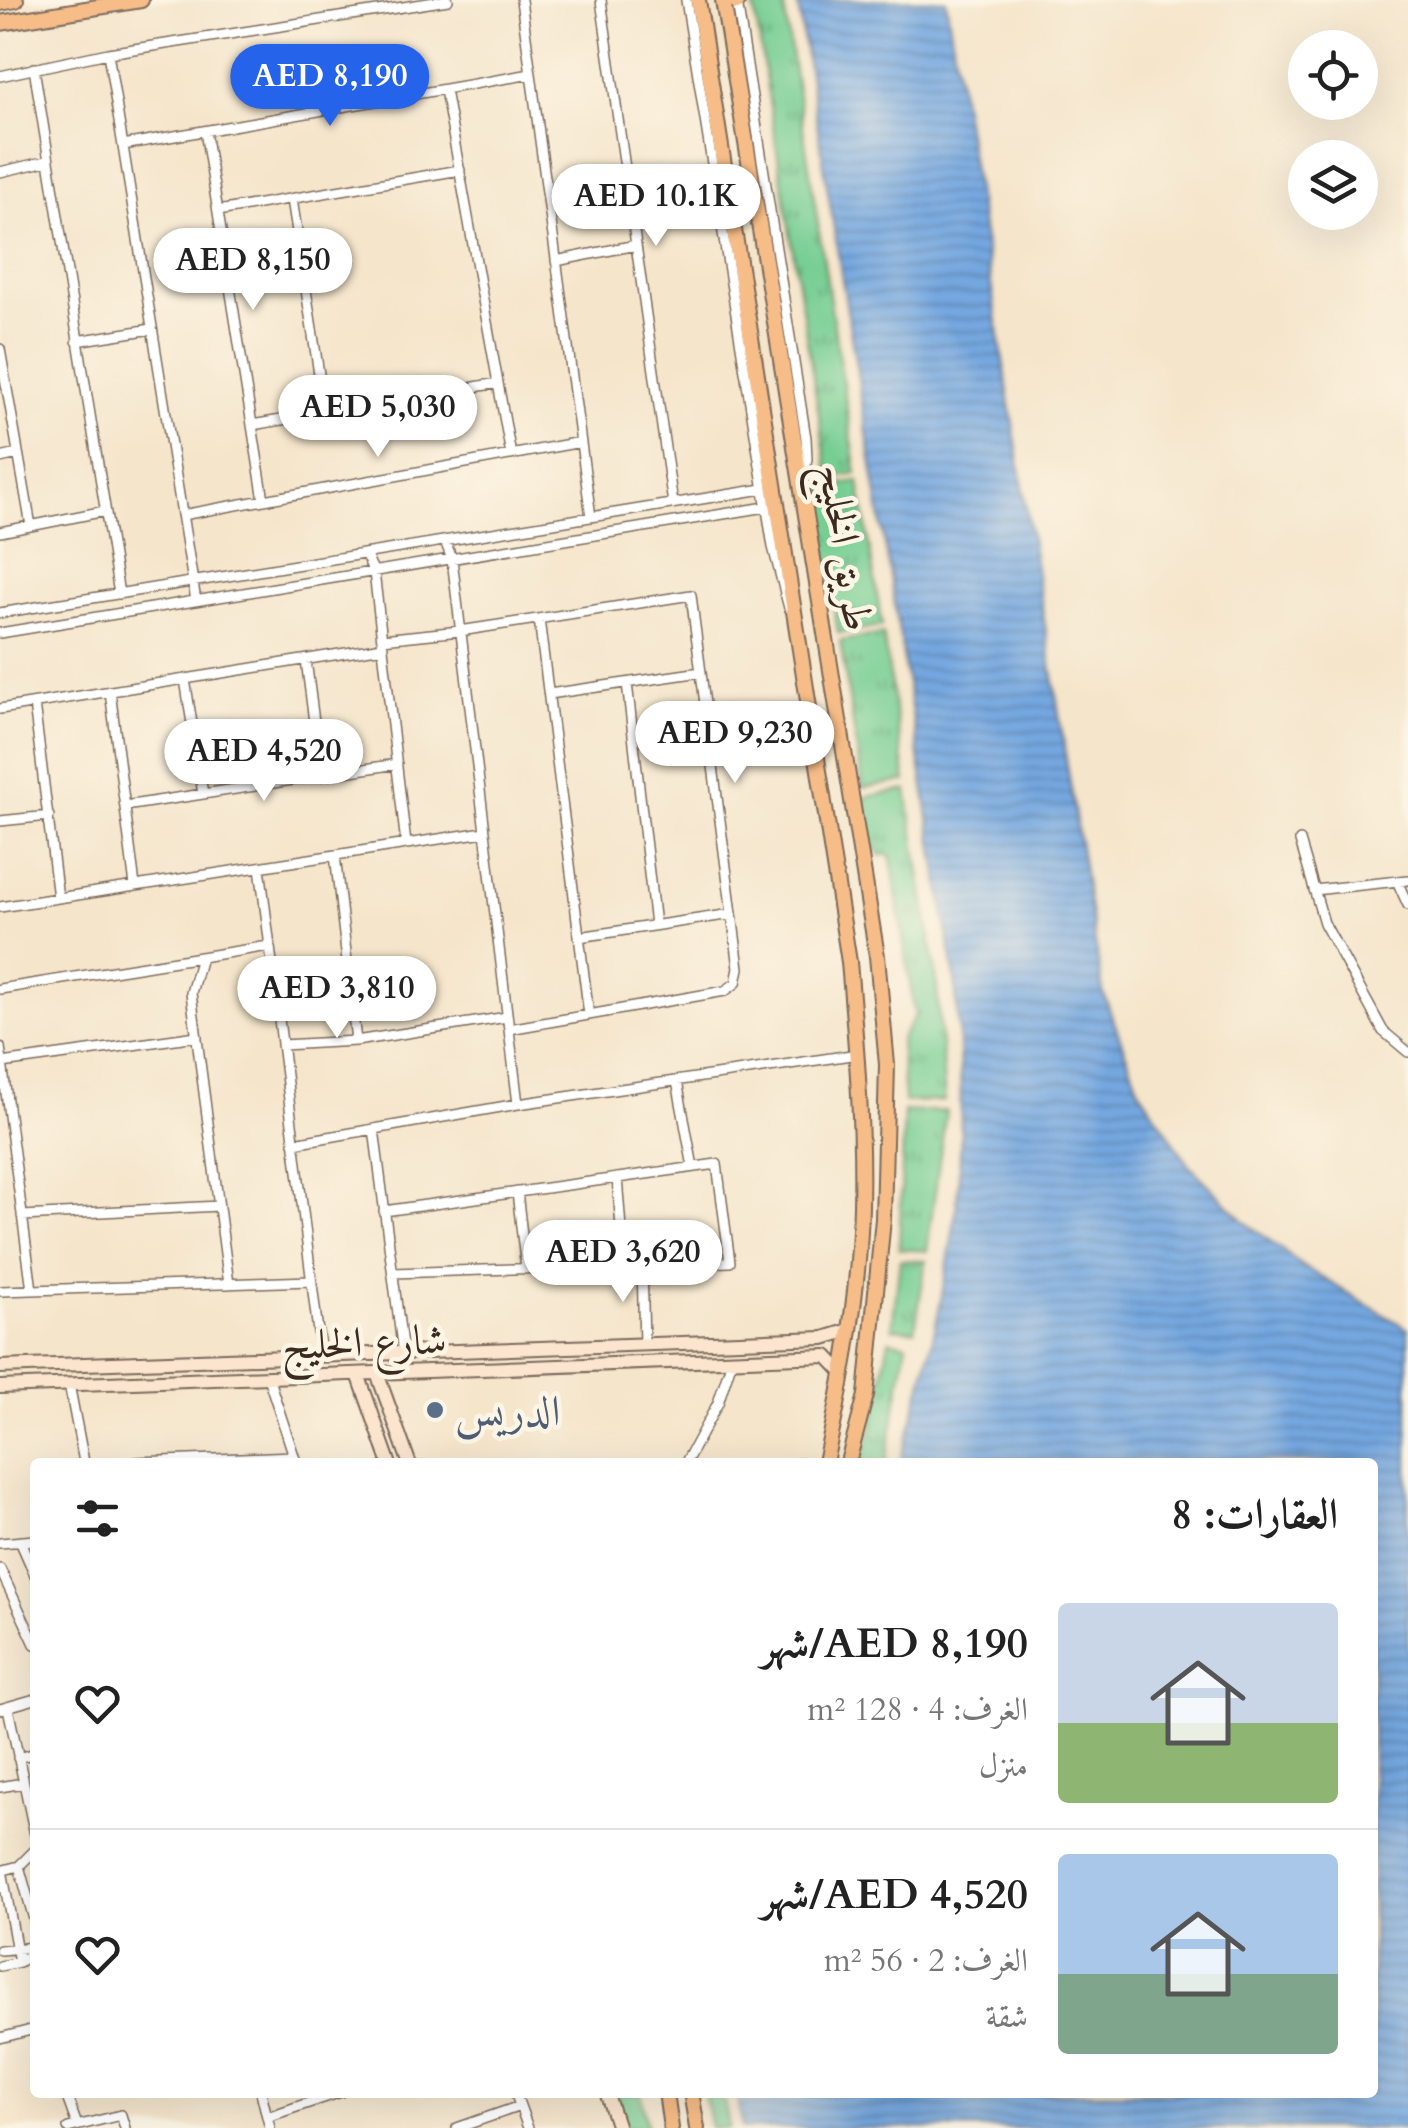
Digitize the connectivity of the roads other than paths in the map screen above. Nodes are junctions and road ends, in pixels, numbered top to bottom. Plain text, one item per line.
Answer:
1 (16, 0) edge
2 (141, 0) edge
3 (448, 0) edge
4 (521, 0) edge
5 (601, 0) edge
6 (686, 0) edge
7 (698, 0) edge
8 (733, 1) edge
9 (0, 3) edge
10 (0, 23) edge
11 (108, 53) junction
12 (34, 68) junction
13 (531, 74) junction
14 (0, 76) edge
15 (445, 90) junction
16 (205, 131) junction
17 (122, 145) junction
18 (48, 161) junction
19 (460, 170) junction
20 (0, 172) edge
21 (292, 199) junction
22 (218, 211) junction
23 (636, 245) junction
24 (556, 261) junction
25 (152, 329) junction
26 (77, 341) junction
27 (0, 350) edge
28 (2, 377) edge
29 (498, 383) junction
30 (325, 413) junction
31 (252, 425) junction
32 (581, 442) junction
33 (18, 454) junction
34 (511, 455) junction
35 (0, 458) edge
36 (801, 483) junction
37 (763, 489) junction
38 (264, 500) junction
39 (673, 504) junction
40 (766, 508) junction
41 (106, 512) junction
42 (182, 516) junction
43 (591, 517) junction
44 (30, 526) junction
45 (0, 532) edge
46 (445, 541) junction
47 (365, 554) junction
48 (452, 559) junction
49 (374, 572) junction
50 (192, 582) junction
51 (119, 594) junction
52 (196, 601) junction
53 (50, 605) junction
54 (0, 614) edge
55 (539, 618) junction
56 (80, 620) junction
57 (796, 629) junction
58 (460, 631) junction
59 (0, 632) edge
60 (382, 643) junction
61 (306, 660) junction
62 (701, 672) junction
63 (185, 679) junction
64 (627, 683) junction
65 (110, 691) junction
66 (549, 694) junction
67 (34, 704) junction
68 (0, 709) edge
69 (396, 764) junction
70 (321, 776) junction
71 (203, 794) junction
72 (125, 806) junction
73 (49, 816) junction
74 (0, 821) edge
75 (484, 832) junction
76 (1300, 840) dead end
77 (406, 844) junction
78 (335, 855) junction
79 (260, 867) junction
80 (1403, 881) edge
81 (135, 886) junction
82 (1314, 890) junction
83 (58, 898) junction
84 (1408, 905) edge
85 (0, 907) edge
86 (732, 914) junction
87 (655, 926) junction
88 (579, 937) junction
89 (270, 946) junction
90 (200, 957) junction
91 (0, 989) edge
92 (589, 1015) junction
93 (508, 1023) junction
94 (197, 1036) junction
95 (356, 1040) junction
96 (282, 1044) junction
97 (0, 1047) edge
98 (1408, 1052) edge
99 (858, 1054) junction
100 (2, 1064) edge
101 (677, 1081) junction
102 (518, 1104) junction
103 (374, 1129) junction
104 (294, 1143) junction
105 (693, 1167) junction
106 (617, 1178) junction
107 (517, 1192) junction
108 (218, 1206) junction
109 (384, 1211) junction
110 (22, 1216) junction
111 (642, 1264) junction
112 (624, 1265) junction
113 (526, 1268) junction
114 (392, 1273) junction
115 (311, 1281) junction
116 (229, 1284) junction
117 (32, 1290) junction
118 (0, 1291) edge
119 (850, 1330) junction
120 (644, 1344) junction
121 (403, 1353) junction
122 (321, 1356) junction
123 (732, 1360) junction
124 (0, 1367) edge
125 (378, 1373) junction
126 (843, 1373) junction
127 (358, 1374) junction
128 (268, 1377) junction
129 (69, 1384) junction
130 (0, 1387) edge
131 (83, 1458) edge
132 (295, 1458) edge
133 (388, 1458) edge
134 (407, 1458) edge
135 (688, 1458) edge
136 (825, 1458) edge
137 (849, 1458) edge
138 (30, 1540) edge
139 (20, 1541) junction
140 (0, 1542) edge
141 (30, 1564) edge
142 (0, 1568) edge
143 (30, 1633) edge
144 (30, 1700) edge
145 (4, 1708) edge
146 (30, 1754) edge
147 (18, 1758) junction
148 (24, 1783) junction
149 (0, 1787) edge
150 (30, 1811) edge
151 (30, 1855) edge
152 (19, 1866) junction
153 (1, 1871) edge
154 (30, 1905) edge
155 (16, 1947) junction
156 (30, 1948) edge
157 (0, 1949) edge
158 (30, 1953) edge
159 (19, 1962) junction
160 (1, 1966) edge
161 (30, 2030) edge
162 (0, 2038) edge
163 (66, 2098) edge
164 (263, 2098) edge
165 (327, 2098) edge
166 (517, 2098) edge
167 (608, 2098) edge
168 (667, 2098) edge
169 (692, 2098) edge
170 (520, 2106) junction
171 (269, 2123) edge
172 (72, 2126) edge
173 (125, 2128) edge
174 (457, 2128) edge
175 (528, 2128) edge
176 (618, 2128) edge
177 (672, 2128) edge
178 (697, 2128) edge

1 - 9 main road
2 - 10 main road
3 - 11 street
4 - 13 street
5 - 23 street
6 - 37 street
7 - 57 main road, طريق الخليج
8 - 36 main road, طريق الخليج
8 - 36 street
11 - 12 street
11 - 17 street
12 - 14 street
12 - 18 street
13 - 15 street
13 - 24 street
15 - 16 street
15 - 19 street
16 - 17 street
16 - 22 street
17 - 25 street
18 - 20 street
18 - 26 street
19 - 21 street
19 - 29 street
21 - 22 street
21 - 30 street
22 - 31 street
23 - 24 street
23 - 39 street
24 - 32 street
25 - 26 street
25 - 42 street
26 - 41 street
27 - 28 street
28 - 33 street
29 - 30 street
29 - 34 street
30 - 31 street
31 - 38 street
32 - 34 street
32 - 43 street
33 - 35 street
33 - 44 street
34 - 38 street
36 - 137 main road, طريق الخليج
37 - 39 street
37 - 40 street
38 - 42 street
39 - 43 street
40 - 48 street
40 - 57 street
41 - 44 street
41 - 51 street
42 - 50 street
43 - 46 street
44 - 45 street
46 - 47 street
46 - 48 street
47 - 49 street
47 - 50 street
48 - 49 street
48 - 58 street
49 - 52 street
49 - 60 street
50 - 51 street
50 - 52 street
51 - 53 street
52 - 56 street
53 - 54 street
53 - 56 street
55 - 58 street
55 - 62 street
55 - 66 street
56 - 59 street
57 - 99 main road, طريق الخليج
58 - 60 street
58 - 75 street
60 - 61 street
60 - 69 street
61 - 63 street
61 - 70 street
62 - 64 street
62 - 86 street
63 - 65 street
63 - 71 street
64 - 66 street
64 - 87 street
65 - 67 street
65 - 72 street
66 - 88 street
67 - 68 street
67 - 73 street
69 - 70 street
69 - 77 street
70 - 71 street
71 - 72 street
72 - 81 street
73 - 74 street
73 - 83 street
75 - 77 street
75 - 93 street
76 - 82 street
77 - 78 street
78 - 79 street
78 - 95 street
79 - 81 street
79 - 89 street
80 - 82 street
80 - 84 street
81 - 83 street
82 - 98 street
83 - 85 street
86 - 87 street
86 - 92 street
87 - 88 street
88 - 92 street
89 - 90 street
89 - 96 street
90 - 91 street
90 - 94 street
92 - 93 street
93 - 95 street
93 - 102 street
94 - 100 street
94 - 108 street
95 - 96 street
96 - 104 street
97 - 100 street
99 - 101 street
99 - 119 main road, طريق الخليج
100 - 110 street
101 - 102 street
101 - 105 street
102 - 103 street
103 - 104 street
103 - 109 street
104 - 115 street
105 - 106 street
105 - 111 street
106 - 107 street
106 - 112 street
107 - 109 street
107 - 113 street
108 - 110 street
108 - 116 street
109 - 114 street
110 - 117 street
111 - 112 street
111 - 120 street
112 - 113 street
113 - 114 street
114 - 121 street
115 - 116 street
115 - 122 street
116 - 117 street
117 - 118 street
119 - 120 street
119 - 126 main road, طريق الخليج
120 - 121 street
121 - 122 street
122 - 124 street
123 - 125 street, شارع الخليج
123 - 126 street, شارع الخليج
123 - 135 street
125 - 127 street, شارع الخليج
125 - 134 street
126 - 136 main road, طريق الخليج
127 - 128 street, شارع الخليج
127 - 133 street
128 - 129 street, شارع الخليج
128 - 132 street
129 - 130 street, شارع الخليج
129 - 131 street
138 - 139 street
139 - 140 street
139 - 141 street
142 - 143 street
144 - 145 street
145 - 147 street
146 - 147 street
147 - 148 street
148 - 149 street
148 - 150 street
151 - 152 street
152 - 153 street
152 - 154 street
153 - 155 street
155 - 156 street
155 - 157 street
155 - 159 street
157 - 160 street
158 - 159 street
159 - 160 street
161 - 162 street
163 - 172 street
164 - 171 street
165 - 171 street
166 - 170 street
167 - 176 street
168 - 177 main road
169 - 178 main road
170 - 174 street
170 - 175 street
172 - 173 street

